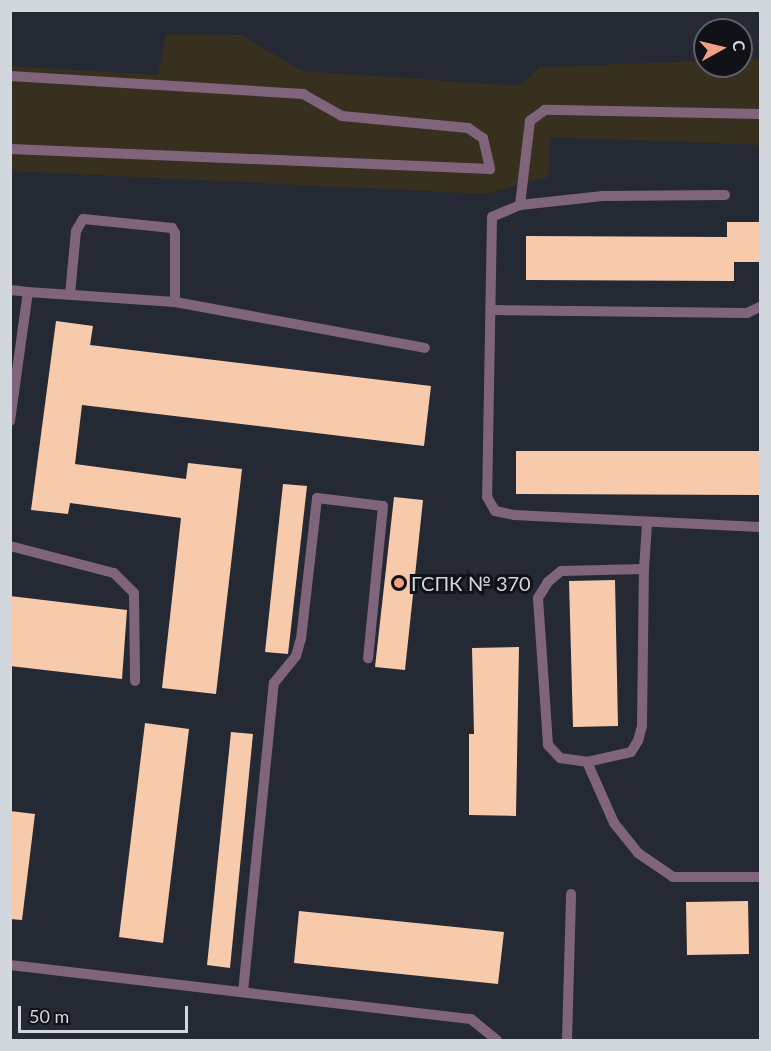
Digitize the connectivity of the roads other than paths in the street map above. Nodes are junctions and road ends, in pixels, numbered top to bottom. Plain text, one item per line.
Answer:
1 (10, 76) edge
2 (760, 114) edge
3 (10, 148) edge
4 (725, 195) dead end
5 (520, 205) junction
6 (10, 290) edge
7 (28, 292) junction
8 (70, 295) junction
9 (175, 302) junction
10 (760, 307) edge
11 (492, 310) junction
12 (425, 348) dead end
13 (10, 421) edge
14 (648, 524) junction
15 (760, 526) edge
16 (10, 546) edge
17 (644, 569) junction
18 (368, 658) dead end
19 (135, 681) dead end
20 (587, 762) junction
21 (760, 877) edge
22 (571, 894) dead end
23 (10, 965) edge
24 (243, 992) junction
25 (497, 1041) edge
26 (567, 1041) edge

1 - 3 lane
2 - 5 lane
4 - 5 lane
5 - 11 lane
6 - 7 lane
7 - 8 lane
7 - 13 lane
8 - 9 lane
8 - 9 lane
9 - 12 lane
10 - 11 lane
11 - 14 lane
14 - 15 lane
14 - 17 lane
16 - 19 lane
17 - 20 lane
17 - 20 lane
18 - 24 lane
20 - 21 lane
22 - 26 lane
23 - 24 lane
24 - 25 lane

